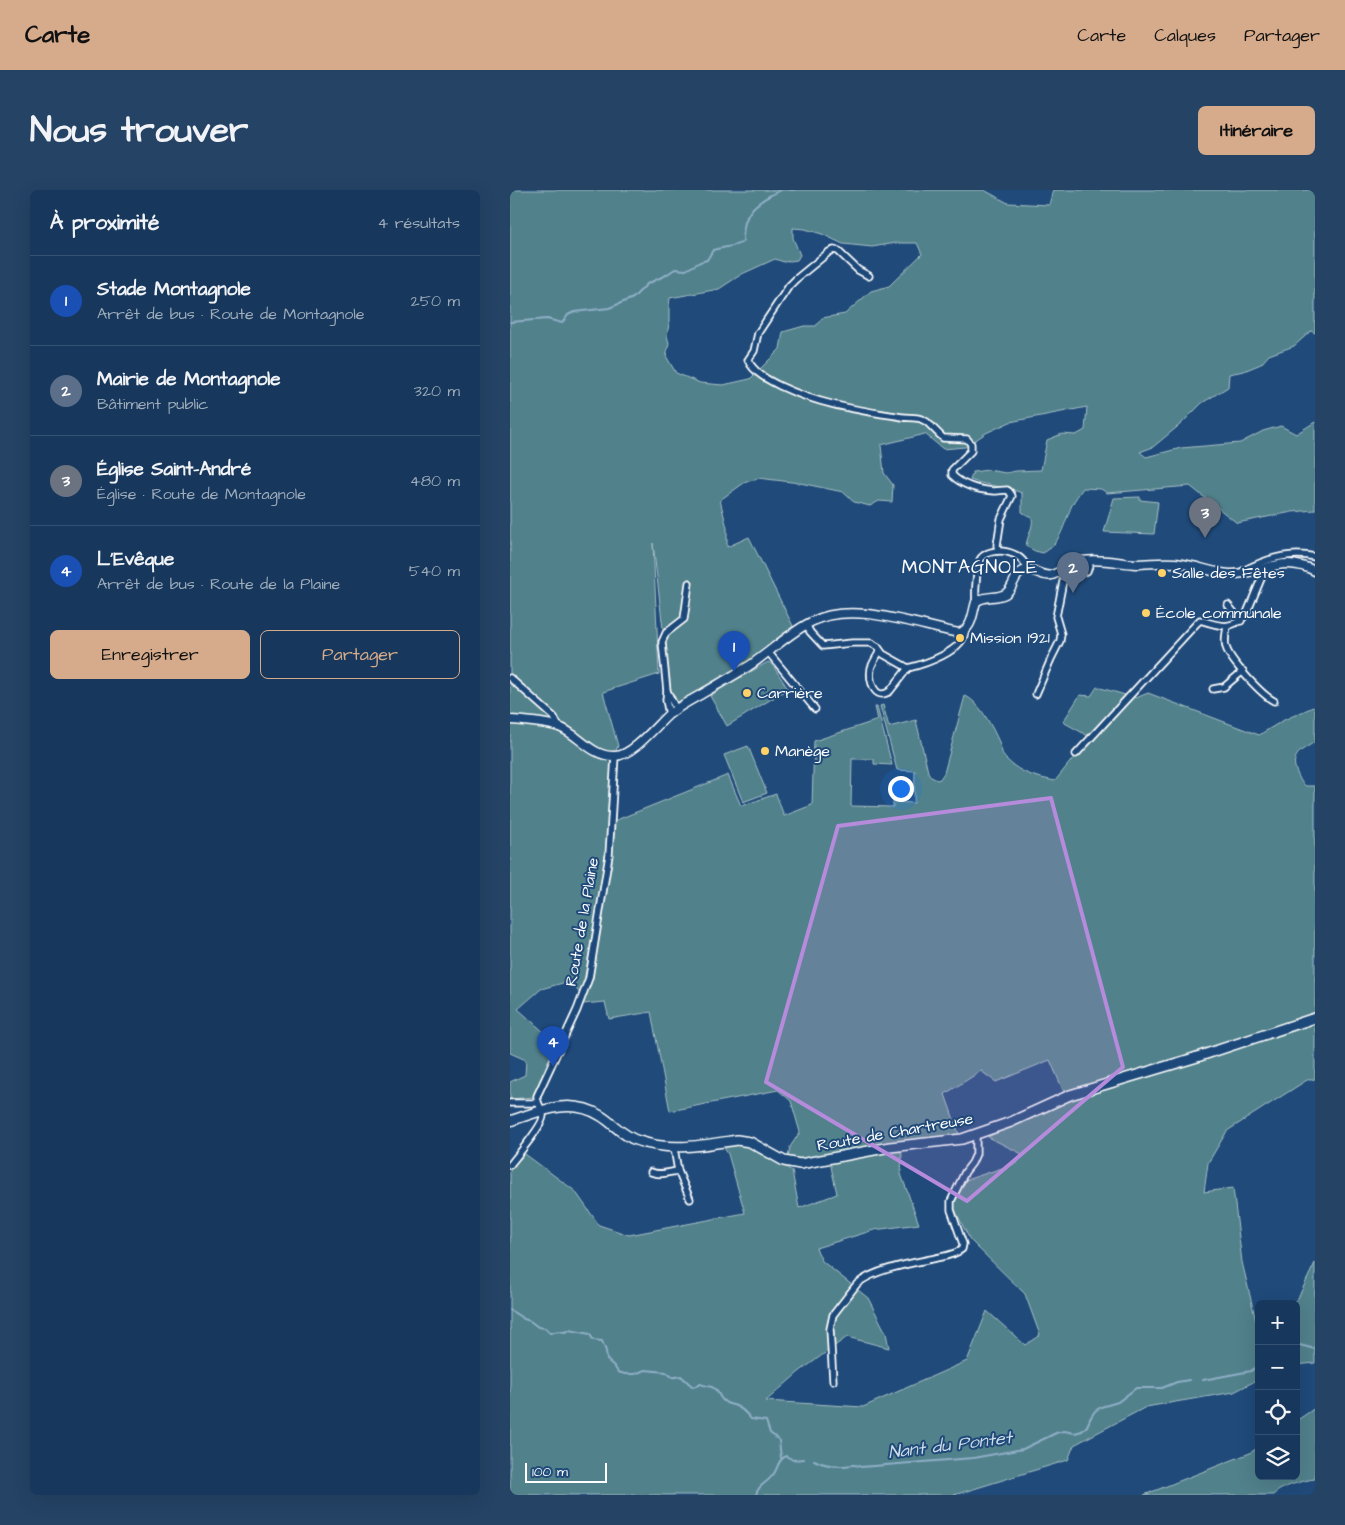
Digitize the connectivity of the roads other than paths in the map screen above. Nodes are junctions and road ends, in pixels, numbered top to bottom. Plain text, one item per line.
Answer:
1 (869, 276) dead end
2 (998, 551) junction
3 (1315, 557) edge
4 (1091, 561) junction
5 (1266, 566) junction
6 (1027, 569) junction
7 (1315, 570) edge
8 (1240, 573) junction
9 (689, 584) dead end
10 (976, 602) junction
11 (1228, 605) dead end
12 (1241, 621) junction
13 (806, 624) junction
14 (1227, 627) junction
15 (965, 631) junction
16 (880, 651) junction
17 (769, 652) junction
18 (908, 668) junction
19 (1243, 671) junction
20 (510, 678) edge
21 (1213, 689) dead end
22 (667, 692) junction
23 (1036, 694) dead end
24 (1274, 701) dead end
25 (676, 709) junction
26 (815, 709) dead end
27 (669, 715) junction
28 (510, 720) edge
29 (559, 727) junction
30 (1076, 754) dead end
31 (615, 756) junction
32 (1315, 1018) edge
33 (510, 1103) edge
34 (539, 1107) junction
35 (510, 1121) edge
36 (976, 1135) junction
37 (674, 1148) junction
38 (510, 1165) edge
39 (678, 1170) junction
40 (651, 1172) dead end
41 (690, 1199) dead end
42 (833, 1382) dead end

1 - 2 street
2 - 6 street
2 - 10 street
3 - 8 street
4 - 6 street
4 - 8 street
4 - 23 street
5 - 7 street
5 - 8 street
5 - 12 street
6 - 10 street
9 - 22 street
10 - 15 street
11 - 12 street
12 - 14 street
13 - 15 street
13 - 16 street
13 - 17 street
14 - 19 street
14 - 30 street
15 - 18 street
16 - 18 street
16 - 18 street
17 - 25 street
17 - 26 street
19 - 21 street
19 - 24 street
20 - 29 street
22 - 25 street
22 - 27 street
25 - 27 street
27 - 31 street
28 - 29 street
29 - 31 street
31 - 34 street, Route de la Plaine
32 - 36 main road, Route de Chartreuse
33 - 34 street
34 - 35 main road, Route de Chartreuse
34 - 37 main road, Route de Chartreuse
34 - 38 street, Route de la Plaine
36 - 37 main road, Route de Chartreuse
36 - 42 street
37 - 39 street
39 - 40 street
39 - 41 street

